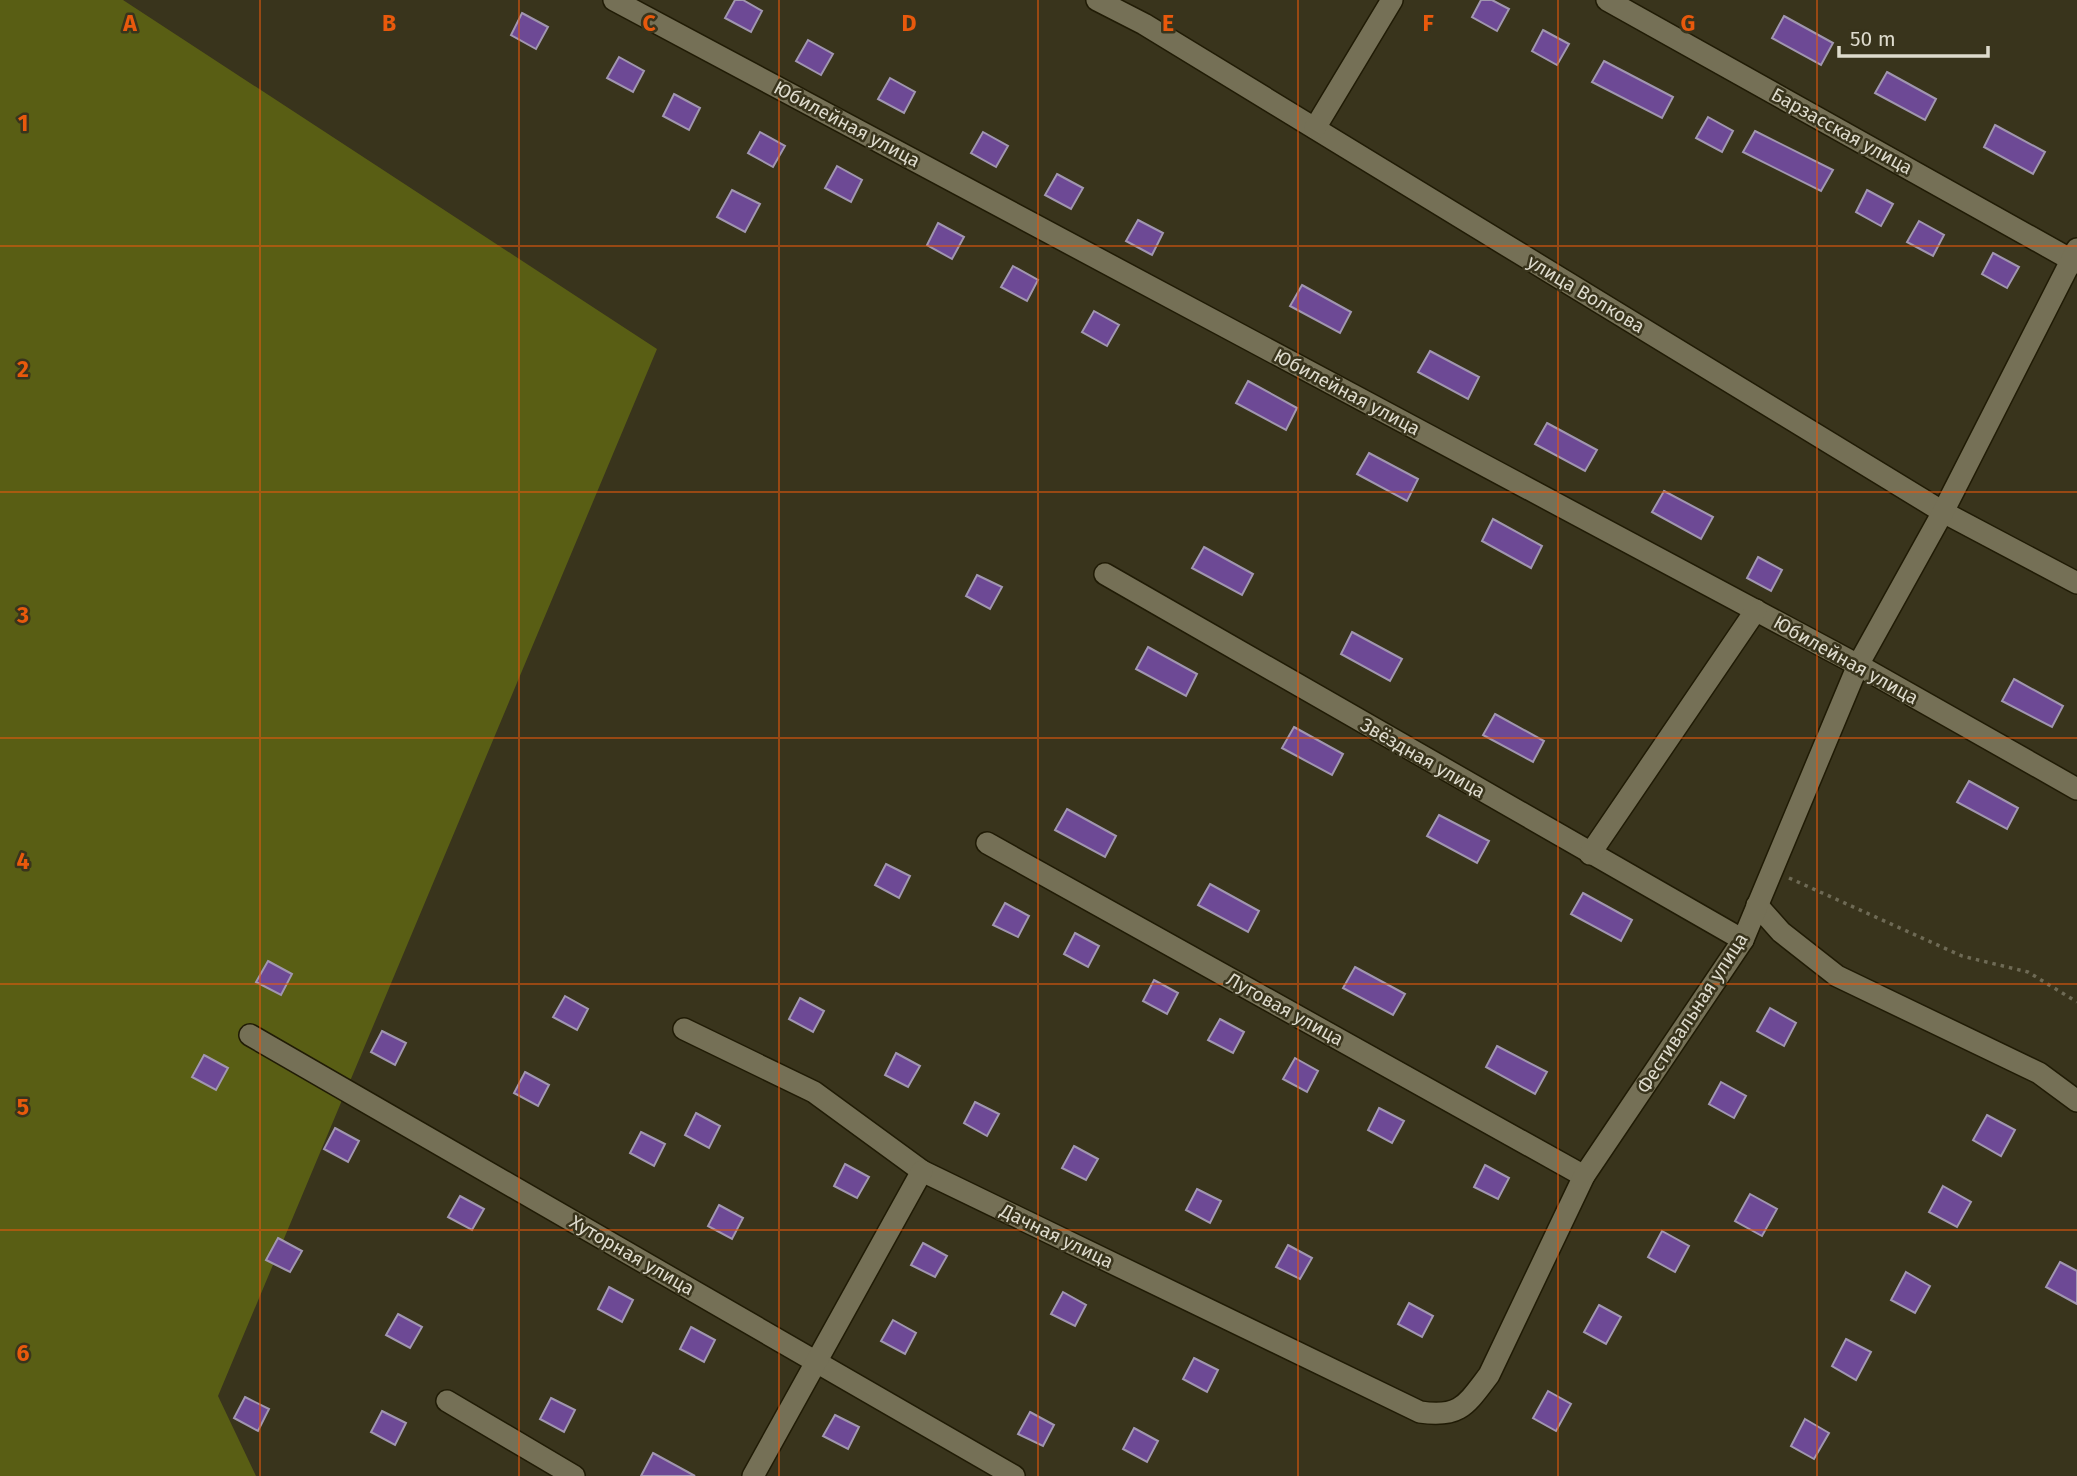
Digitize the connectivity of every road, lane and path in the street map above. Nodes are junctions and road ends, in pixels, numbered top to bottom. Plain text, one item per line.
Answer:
1 (614, 0) edge
2 (1097, 0) edge
3 (1392, 0) edge
4 (1607, 0) edge
5 (1315, 128) junction
6 (2075, 257) edge
7 (1943, 512) junction
8 (1105, 574) dead end
9 (2077, 583) edge
10 (1756, 610) junction
11 (1858, 665) junction
12 (2077, 789) edge
13 (987, 843) dead end
14 (1590, 855) junction
15 (1771, 870) junction
16 (1757, 905) junction
17 (1743, 940) junction
18 (2077, 1002) edge
19 (684, 1028) dead end
20 (250, 1035) dead end
21 (2077, 1101) edge
22 (922, 1171) junction
23 (1584, 1176) junction
24 (815, 1361) junction
25 (447, 1401) dead end
26 (1444, 1416) joint
27 (575, 1476) edge
28 (753, 1476) edge
29 (1014, 1476) edge

1 - 10 street, Юбилейная улица
2 - 5 street, улица Волкова
3 - 5 street
4 - 6 street, Барзасская улица
5 - 7 street, улица Волкова
6 - 7 street, Фестивальная улица
7 - 9 street, улица Волкова
7 - 11 street, Фестивальная улица
8 - 14 street, Звёздная улица
10 - 11 street, Юбилейная улица
10 - 14 street
11 - 12 street, Юбилейная улица
11 - 15 street, Фестивальная улица
13 - 23 street, Луговая улица
14 - 17 street, Звёздная улица
15 - 16 street, Фестивальная улица
15 - 18 path
16 - 17 street, Фестивальная улица
16 - 21 street
17 - 23 street, Фестивальная улица
19 - 22 street, Дачная улица
20 - 24 street, Хуторная улица
22 - 24 street
22 - 26 street, Дачная улица
23 - 26 street, Фестивальная улица
24 - 28 street
24 - 29 street, Хуторная улица
25 - 27 street

